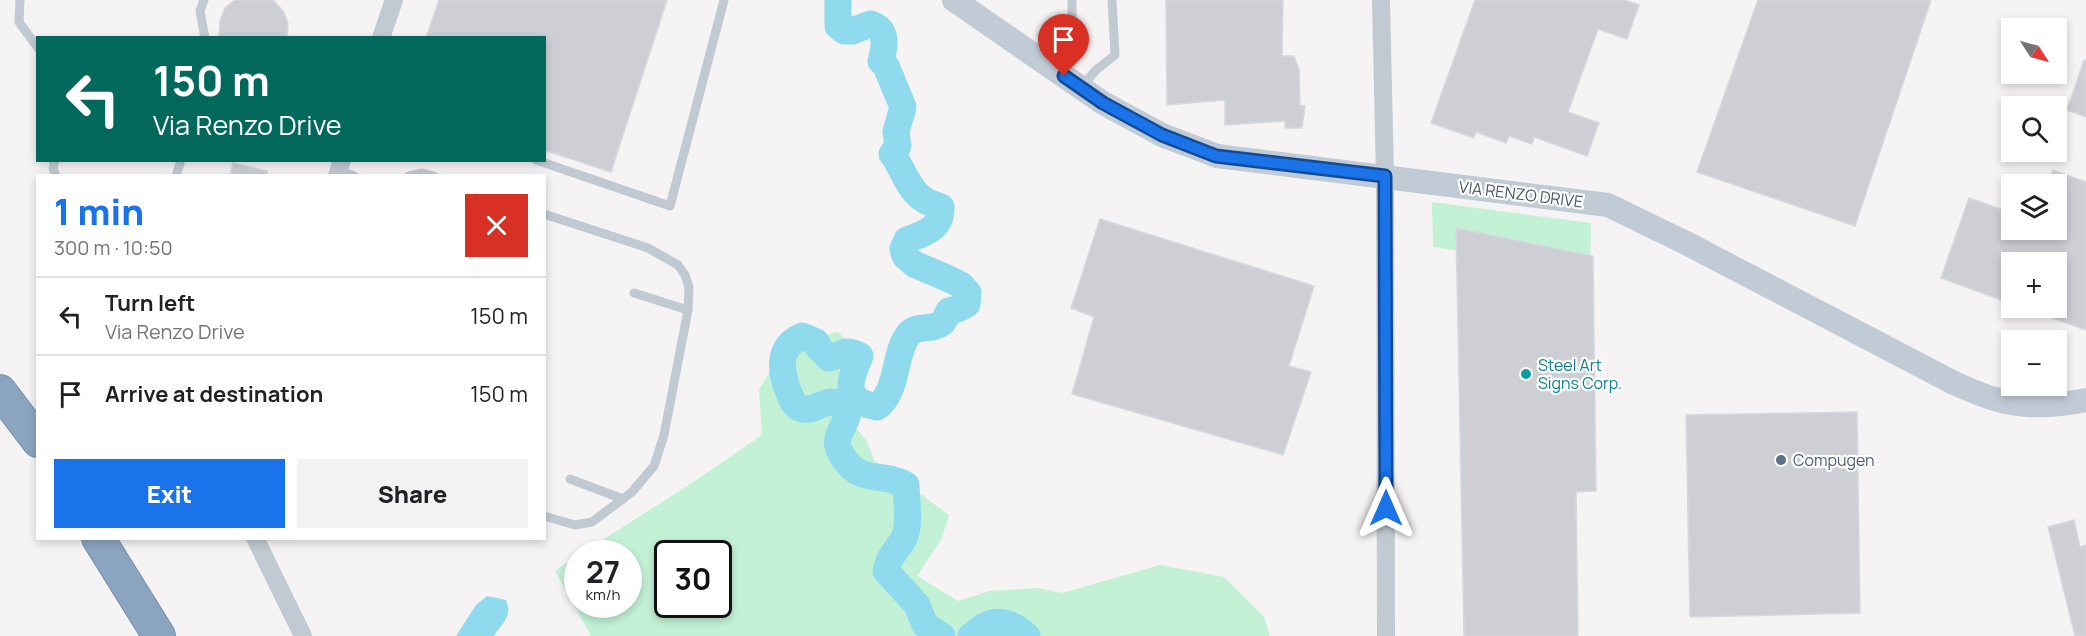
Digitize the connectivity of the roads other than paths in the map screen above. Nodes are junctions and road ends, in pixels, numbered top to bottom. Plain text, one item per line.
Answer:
1 (20, 0) edge
2 (204, 0) edge
3 (394, 0) edge
4 (724, 0) edge
5 (954, 0) edge
6 (1072, 0) edge
7 (1112, 0) edge
8 (1381, 0) edge
9 (205, 36) edge
10 (382, 36) edge
11 (36, 45) edge
12 (1047, 65) junction
13 (1081, 88) junction
14 (542, 162) edge
15 (1385, 176) junction
16 (546, 215) edge
17 (634, 294) dead end
18 (688, 310) junction
19 (0, 391) edge
20 (2086, 400) edge
21 (36, 438) edge
22 (570, 479) dead end
23 (623, 499) junction
24 (546, 517) edge
25 (99, 540) edge
26 (256, 540) edge
27 (159, 636) edge
28 (303, 636) edge
29 (1386, 636) edge

1 - 11 lane
2 - 9 lane
3 - 10 street
4 - 14 lane
5 - 12 street, VIA RENZO DRIVE
6 - 12 lane
7 - 13 lane
8 - 15 street
12 - 13 street, VIA RENZO DRIVE
13 - 15 street, VIA RENZO DRIVE
15 - 20 street, VIA RENZO DRIVE
15 - 29 street
16 - 18 lane
17 - 18 lane
18 - 23 lane
19 - 21 highway
22 - 23 lane
23 - 24 lane
25 - 27 highway
26 - 28 street

